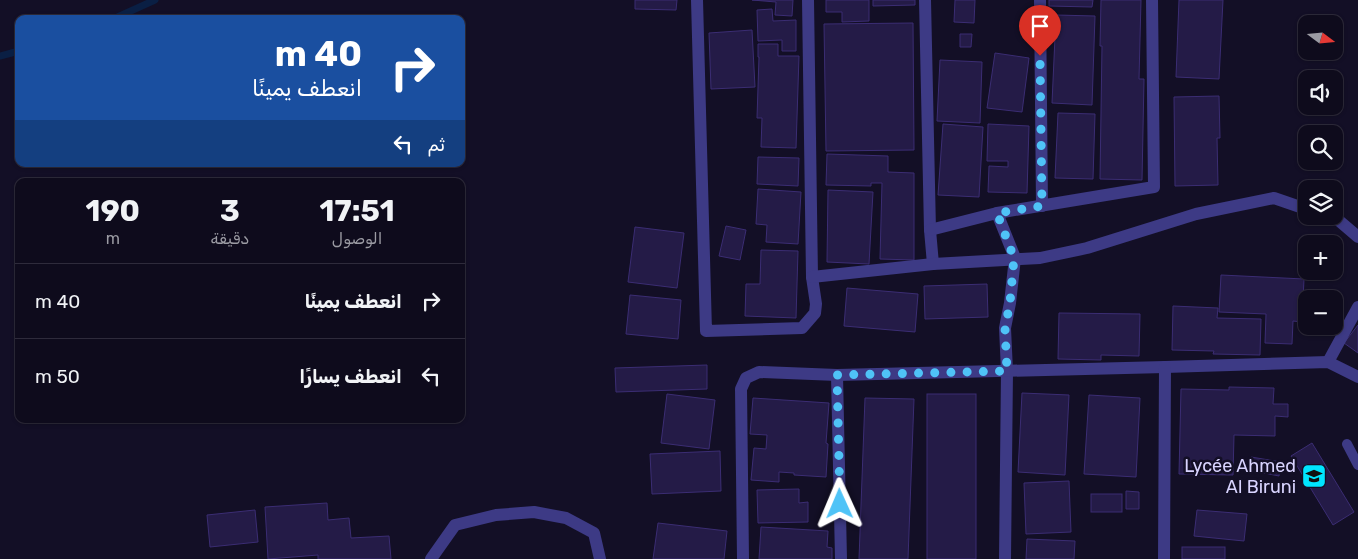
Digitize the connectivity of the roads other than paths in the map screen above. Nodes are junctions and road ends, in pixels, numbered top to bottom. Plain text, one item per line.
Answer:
1 (698, 0) edge
2 (808, 0) edge
3 (925, 0) edge
4 (1040, 0) edge
5 (1152, 0) edge
6 (1042, 206) junction
7 (1298, 206) edge
8 (997, 213) junction
9 (1343, 223) edge
10 (930, 230) junction
11 (1358, 237) edge
12 (1014, 258) junction
13 (933, 264) junction
14 (812, 277) junction
15 (1358, 307) edge
16 (1328, 362) junction
17 (1165, 368) junction
18 (1007, 371) junction
19 (837, 375) junction
20 (1358, 376) edge
21 (1348, 444) dead end
22 (1358, 465) edge
23 (431, 559) edge
24 (600, 559) edge
25 (743, 559) edge
26 (841, 559) edge
27 (1005, 559) edge
28 (1164, 559) edge

1 - 14 street
2 - 14 street
3 - 10 street
4 - 6 street
5 - 6 street
6 - 8 street
7 - 12 street
8 - 10 street
8 - 12 street
9 - 11 street
10 - 13 street
12 - 13 street
12 - 18 street
13 - 14 street
15 - 16 street
16 - 17 street
16 - 20 street
17 - 18 street
17 - 28 street
18 - 19 street
18 - 27 street
19 - 25 street
19 - 26 street
21 - 22 lane
23 - 24 street

